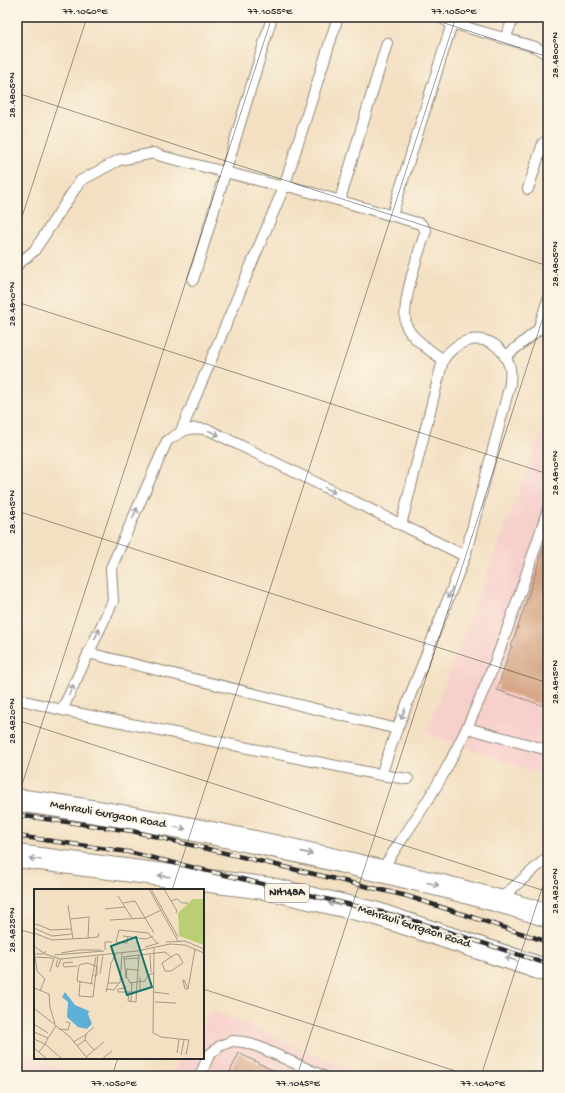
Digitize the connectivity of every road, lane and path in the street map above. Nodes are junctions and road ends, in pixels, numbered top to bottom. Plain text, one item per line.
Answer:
1 (272, 17) edge
2 (338, 17) edge
3 (439, 17) edge
4 (514, 17) edge
5 (452, 20) edge
6 (505, 38) junction
7 (388, 43) dead end
8 (548, 55) edge
9 (548, 141) edge
10 (226, 173) junction
11 (284, 187) junction
12 (528, 189) dead end
13 (340, 200) junction
14 (392, 215) junction
15 (17, 265) edge
16 (193, 280) dead end
17 (548, 299) edge
18 (505, 357) junction
19 (443, 360) junction
20 (181, 431) junction
21 (548, 509) edge
22 (401, 525) junction
23 (465, 556) junction
24 (88, 653) junction
25 (17, 699) edge
26 (62, 710) junction
27 (467, 728) junction
28 (397, 729) junction
29 (548, 750) edge
30 (381, 775) junction
31 (408, 779) dead end
32 (17, 800) edge
33 (17, 856) edge
34 (548, 857) edge
35 (381, 871) junction
36 (499, 900) junction
37 (548, 916) edge
38 (548, 971) edge
39 (200, 1076) edge
40 (323, 1076) edge

1 - 10 lane
2 - 11 lane
3 - 5 lane
4 - 6 lane
5 - 6 lane
5 - 14 lane
6 - 8 lane
7 - 13 lane
9 - 12 lane
10 - 11 lane
10 - 15 lane
10 - 16 lane
11 - 13 lane
11 - 20 lane
13 - 14 lane
14 - 19 lane
17 - 18 lane
18 - 19 lane
18 - 23 lane
19 - 22 lane
20 -> 22 lane
24 -> 20 lane
21 - 27 lane
22 - 23 lane
23 -> 28 lane
26 -> 24 lane
24 - 28 lane
25 - 26 lane
26 - 30 lane
27 - 29 lane
27 - 35 lane
28 - 30 lane
30 - 31 lane
32 -> 35 highway, Mehrauli Gurgaon Road
38 -> 33 highway, Mehrauli Gurgaon Road / NH148A
34 - 36 lane
35 -> 36 highway, Mehrauli Gurgaon Road
36 - 37 highway, Mehrauli Gurgaon Road
39 - 40 lane

